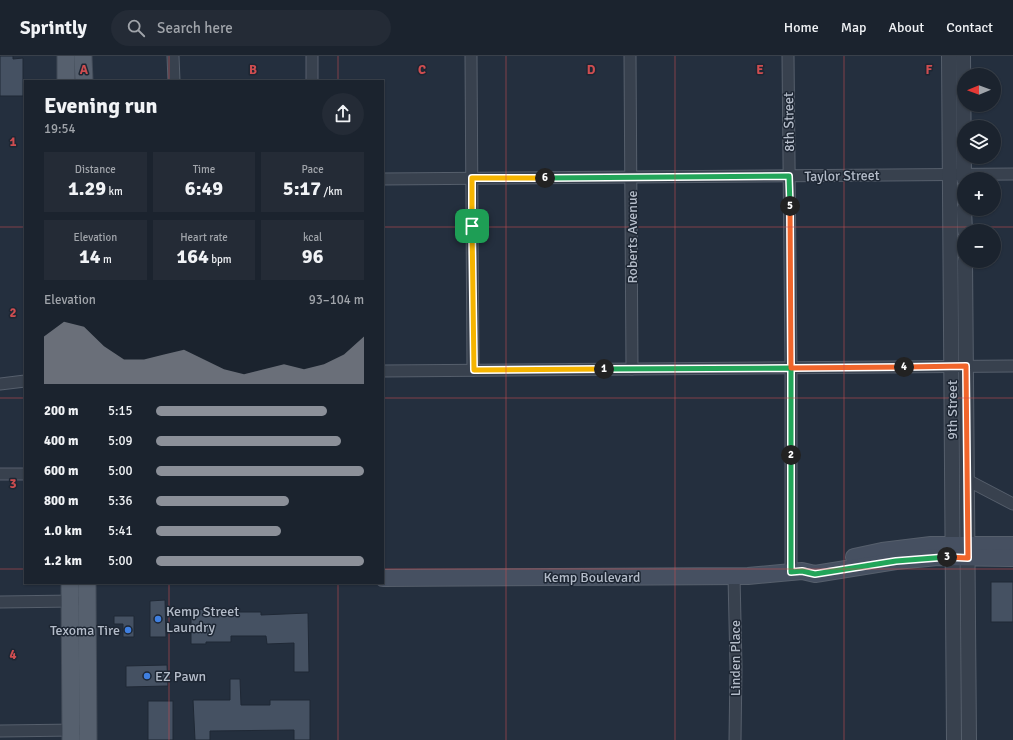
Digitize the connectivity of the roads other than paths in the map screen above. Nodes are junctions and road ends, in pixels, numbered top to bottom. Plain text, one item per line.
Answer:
1 (66, 56) edge
2 (83, 56) edge
3 (174, 56) edge
4 (312, 56) edge
5 (471, 56) edge
6 (630, 56) edge
7 (788, 56) edge
8 (949, 56) edge
9 (963, 56) edge
10 (66, 80) edge
11 (84, 80) edge
12 (174, 80) edge
13 (312, 80) edge
14 (964, 172) edge
15 (950, 174) junction
16 (1013, 174) edge
17 (1001, 175) edge
18 (789, 176) junction
19 (957, 176) edge
20 (631, 177) junction
21 (472, 178) junction
22 (384, 179) edge
23 (965, 268) edge
24 (951, 366) junction
25 (966, 366) junction
26 (1013, 366) edge
27 (791, 368) junction
28 (632, 369) junction
29 (474, 370) junction
30 (384, 371) edge
31 (24, 381) edge
32 (0, 384) edge
33 (0, 474) edge
34 (24, 474) edge
35 (967, 480) junction
36 (1013, 504) edge
37 (1013, 545) edge
38 (960, 551) junction
39 (1013, 558) edge
40 (796, 572) junction
41 (734, 576) junction
42 (384, 578) edge
43 (70, 584) edge
44 (87, 584) edge
45 (70, 601) junction
46 (87, 601) junction
47 (0, 602) edge
48 (0, 731) edge
49 (71, 735) edge
50 (88, 735) edge
51 (735, 740) edge
52 (954, 740) edge
53 (969, 740) edge

1 - 10 main road
2 - 11 main road
3 - 12 street
4 - 13 street
5 - 21 street
6 - 20 street, Roberts Avenue
7 - 18 street, 8th Street
8 - 15 street, 9th Street
9 - 14 street
15 - 18 street, Taylor Street
15 - 19 street, Taylor Street
15 - 24 street, 9th Street
16 - 17 street, Taylor Street
18 - 20 street, Taylor Street
18 - 27 street, 8th Street
20 - 21 street, Taylor Street
20 - 28 street, Roberts Avenue
21 - 22 street, Taylor Street
21 - 29 street
23 - 25 street, 9th Street
24 - 25 street
24 - 27 street
24 - 38 street, 9th Street
25 - 26 street
25 - 35 street, 9th Street
27 - 28 street
27 - 40 street, 8th Street
28 - 29 street
29 - 30 street
31 - 32 street
33 - 34 street
35 - 36 street
35 - 38 street, 9th Street
37 - 38 main road, Kemp Boulevard
38 - 39 main road, Kemp Boulevard
38 - 40 main road, Kemp Boulevard
38 - 52 street, 9th Street
38 - 53 street, 9th Street
40 - 41 main road, Kemp Boulevard
41 - 42 main road, Kemp Boulevard
41 - 51 street, Linden Place
43 - 45 main road
44 - 46 main road
45 - 46 street
45 - 47 street
45 - 49 main road
46 - 50 main road
48 - 49 street
49 - 50 street

